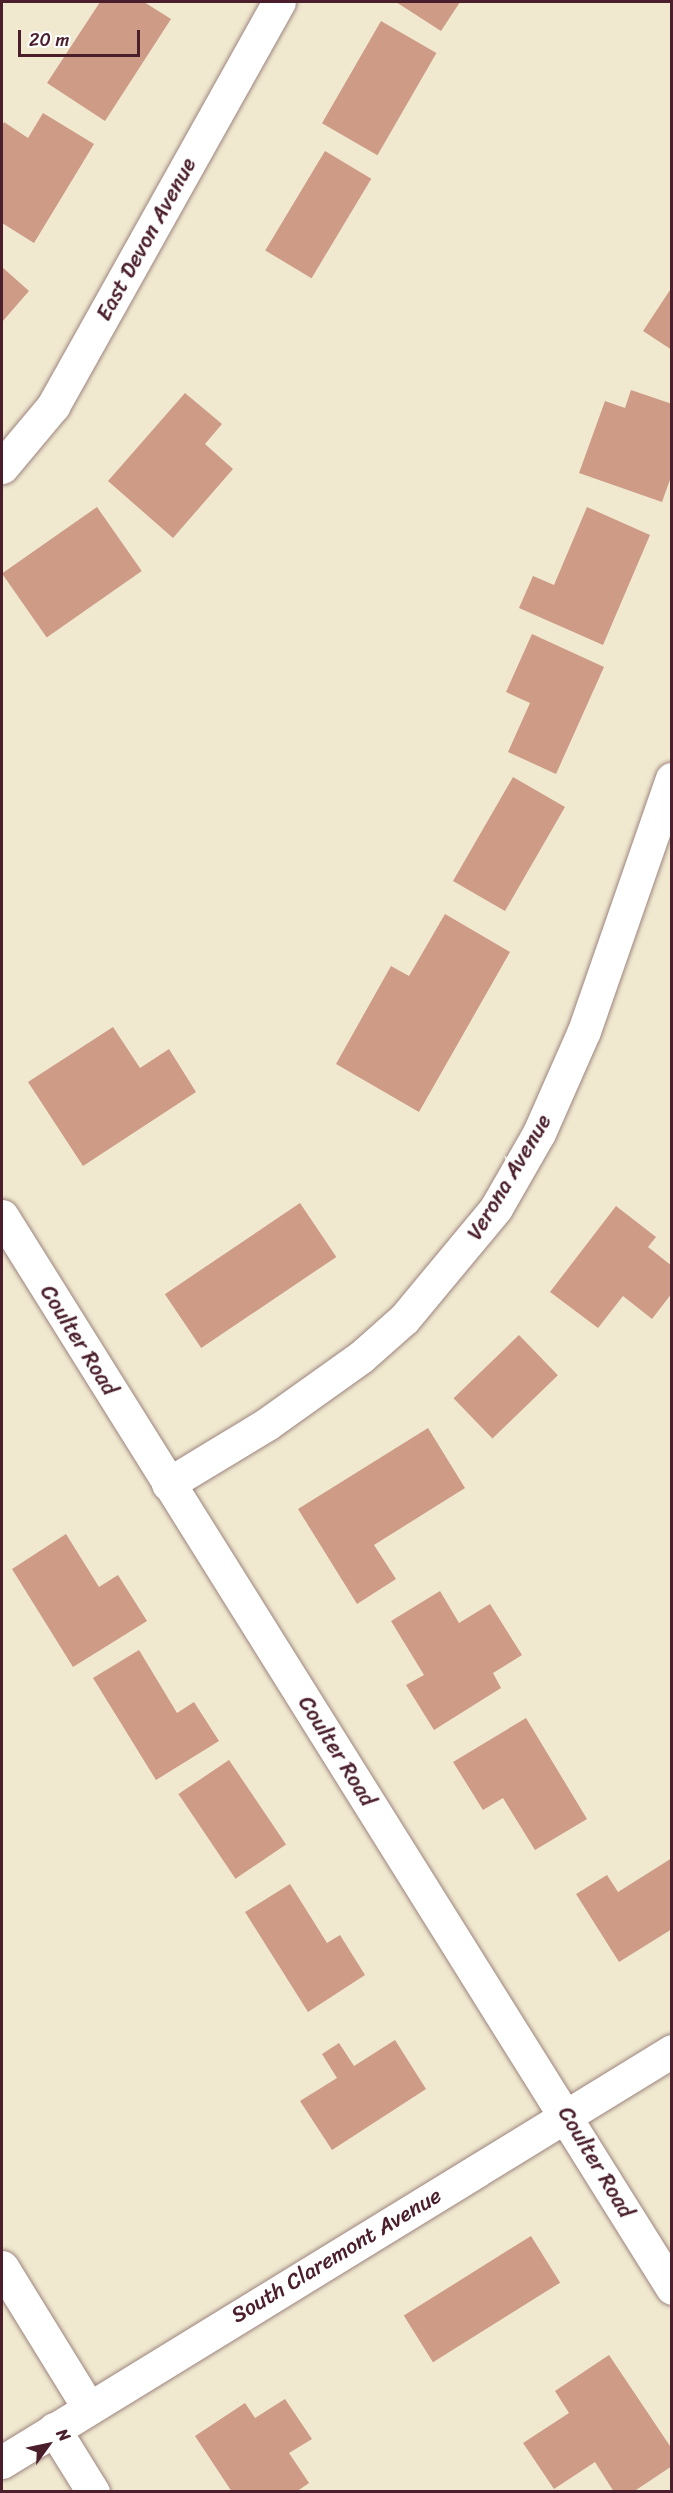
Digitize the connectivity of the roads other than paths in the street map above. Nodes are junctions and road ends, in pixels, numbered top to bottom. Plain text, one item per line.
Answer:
1 (279, 2) edge
2 (2, 467) edge
3 (672, 779) edge
4 (2, 1215) edge
5 (168, 1484) junction
6 (672, 2050) edge
7 (567, 2114) junction
8 (2, 2267) edge
9 (672, 2288) edge
10 (88, 2407) junction
11 (54, 2429) junction
12 (2, 2463) edge
13 (93, 2492) edge

1 - 2 street, East Devon Avenue
3 - 5 street, Verona Avenue
4 - 5 street, Coulter Road
5 - 7 street, Coulter Road
6 - 7 street, South Claremont Avenue
7 - 9 street, Coulter Road
7 - 10 street, South Claremont Avenue
8 - 10 street
10 - 11 street, South Claremont Avenue
11 - 12 street, South Claremont Avenue
11 - 13 street

